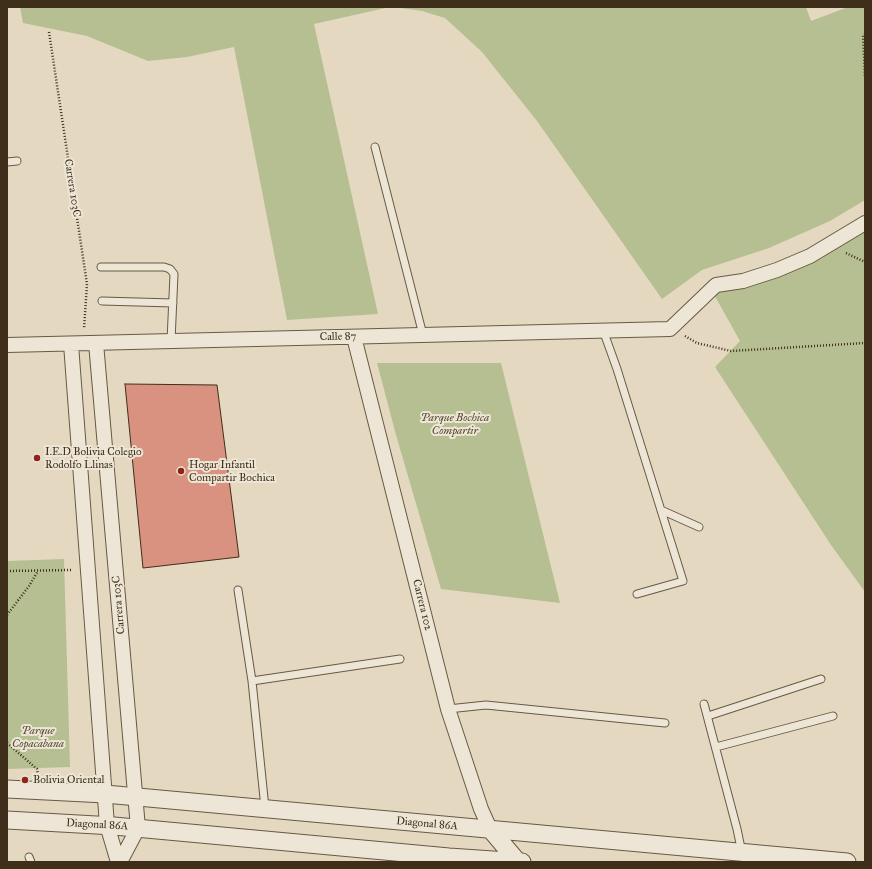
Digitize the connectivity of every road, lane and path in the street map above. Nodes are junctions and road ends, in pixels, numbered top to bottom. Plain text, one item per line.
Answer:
1 (49, 32) dead end
2 (864, 34) edge
3 (865, 78) edge
4 (375, 147) dead end
5 (7, 162) edge
6 (17, 162) dead end
7 (865, 223) edge
8 (101, 267) dead end
9 (102, 302) dead end
10 (173, 303) junction
11 (670, 329) junction
12 (603, 330) junction
13 (423, 335) junction
14 (354, 337) junction
15 (171, 341) junction
16 (865, 343) edge
17 (83, 344) junction
18 (7, 345) edge
19 (661, 510) junction
20 (699, 527) dead end
21 (88, 569) junction
22 (38, 570) junction
23 (7, 571) edge
24 (238, 590) dead end
25 (637, 594) dead end
26 (7, 615) edge
27 (400, 659) dead end
28 (821, 679) dead end
29 (252, 681) junction
30 (704, 704) dead end
31 (448, 709) junction
32 (708, 716) junction
33 (833, 716) dead end
34 (665, 723) dead end
35 (7, 743) edge
36 (716, 747) junction
37 (39, 781) dead end
38 (7, 790) edge
39 (105, 794) junction
40 (135, 797) junction
41 (265, 809) junction
42 (7, 820) edge
43 (107, 825) junction
44 (138, 828) junction
45 (490, 829) junction
46 (742, 853) junction
47 (119, 862) edge
48 (519, 862) edge
49 (847, 862) edge

1 - 17 path, Carrera 103C
2 - 3 path
4 - 13 lane
5 - 6 lane
7 - 11 street
8 - 10 lane
9 - 10 lane
10 - 15 lane
11 - 12 street, Calle 87
11 - 16 path
12 - 13 street, Calle 87
12 - 19 lane
13 - 14 street, Calle 87
14 - 15 street, Calle 87
14 - 31 street, Carrera 102
15 - 17 street, Calle 87
17 - 18 street, Calle 87
17 - 21 street
17 - 40 street, Carrera 103C
19 - 20 lane
19 - 25 lane
21 - 22 path
21 - 39 street
22 - 23 path
22 - 26 path
24 - 29 lane
27 - 29 lane
28 - 32 lane
29 - 41 lane
30 - 32 lane
31 - 34 lane
31 - 45 street, Carrera 102
32 - 36 lane
33 - 36 lane
35 - 37 path
36 - 46 lane
38 - 39 street, Diagonal 86A
39 - 40 street, Diagonal 86A
39 - 43 street
40 - 41 street, Diagonal 86A
40 - 44 street, Carrera 103C
41 - 45 street, Diagonal 86A
42 - 43 street, Diagonal 86A
43 - 44 street, Diagonal 86A
43 - 47 street
44 - 47 street
44 - 48 street, Diagonal 86A
45 - 46 street, Diagonal 86A
45 - 48 street, Carrera 102
46 - 49 street, Diagonal 86A

